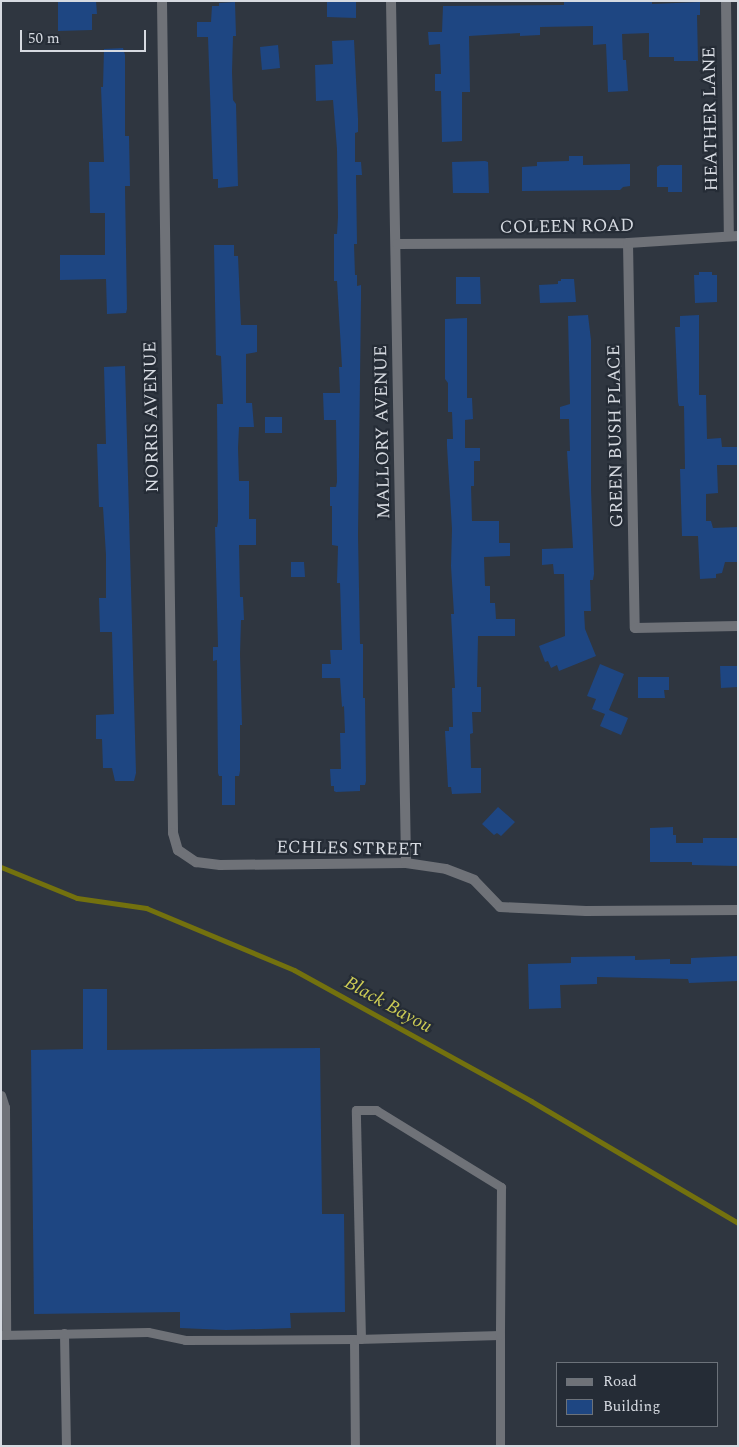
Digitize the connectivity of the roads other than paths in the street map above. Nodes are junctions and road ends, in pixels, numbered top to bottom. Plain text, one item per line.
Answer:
1 (162, 1) edge
2 (391, 1) edge
3 (726, 1) edge
4 (733, 236) edge
5 (628, 243) junction
6 (397, 244) junction
7 (738, 626) edge
8 (173, 833) joint
9 (406, 863) junction
10 (738, 910) edge
11 (1, 1095) edge
12 (64, 1333) junction
13 (4, 1335) edge
14 (500, 1335) junction
15 (358, 1339) junction
16 (66, 1446) edge
17 (355, 1446) edge
18 (500, 1446) edge

1 - 8 street, NORRIS AVENUE
2 - 6 street, MALLORY AVENUE
3 - 4 street, HEATHER LANE
4 - 5 street, COLEEN ROAD
5 - 6 street, COLEEN ROAD
5 - 7 street, GREEN BUSH PLACE
6 - 9 street, MALLORY AVENUE
8 - 9 street, ECHLES STREET
9 - 10 street, ECHLES STREET
11 - 13 lane
12 - 13 lane
12 - 15 lane
12 - 16 lane
14 - 15 lane
14 - 15 lane
14 - 18 lane
15 - 17 lane

